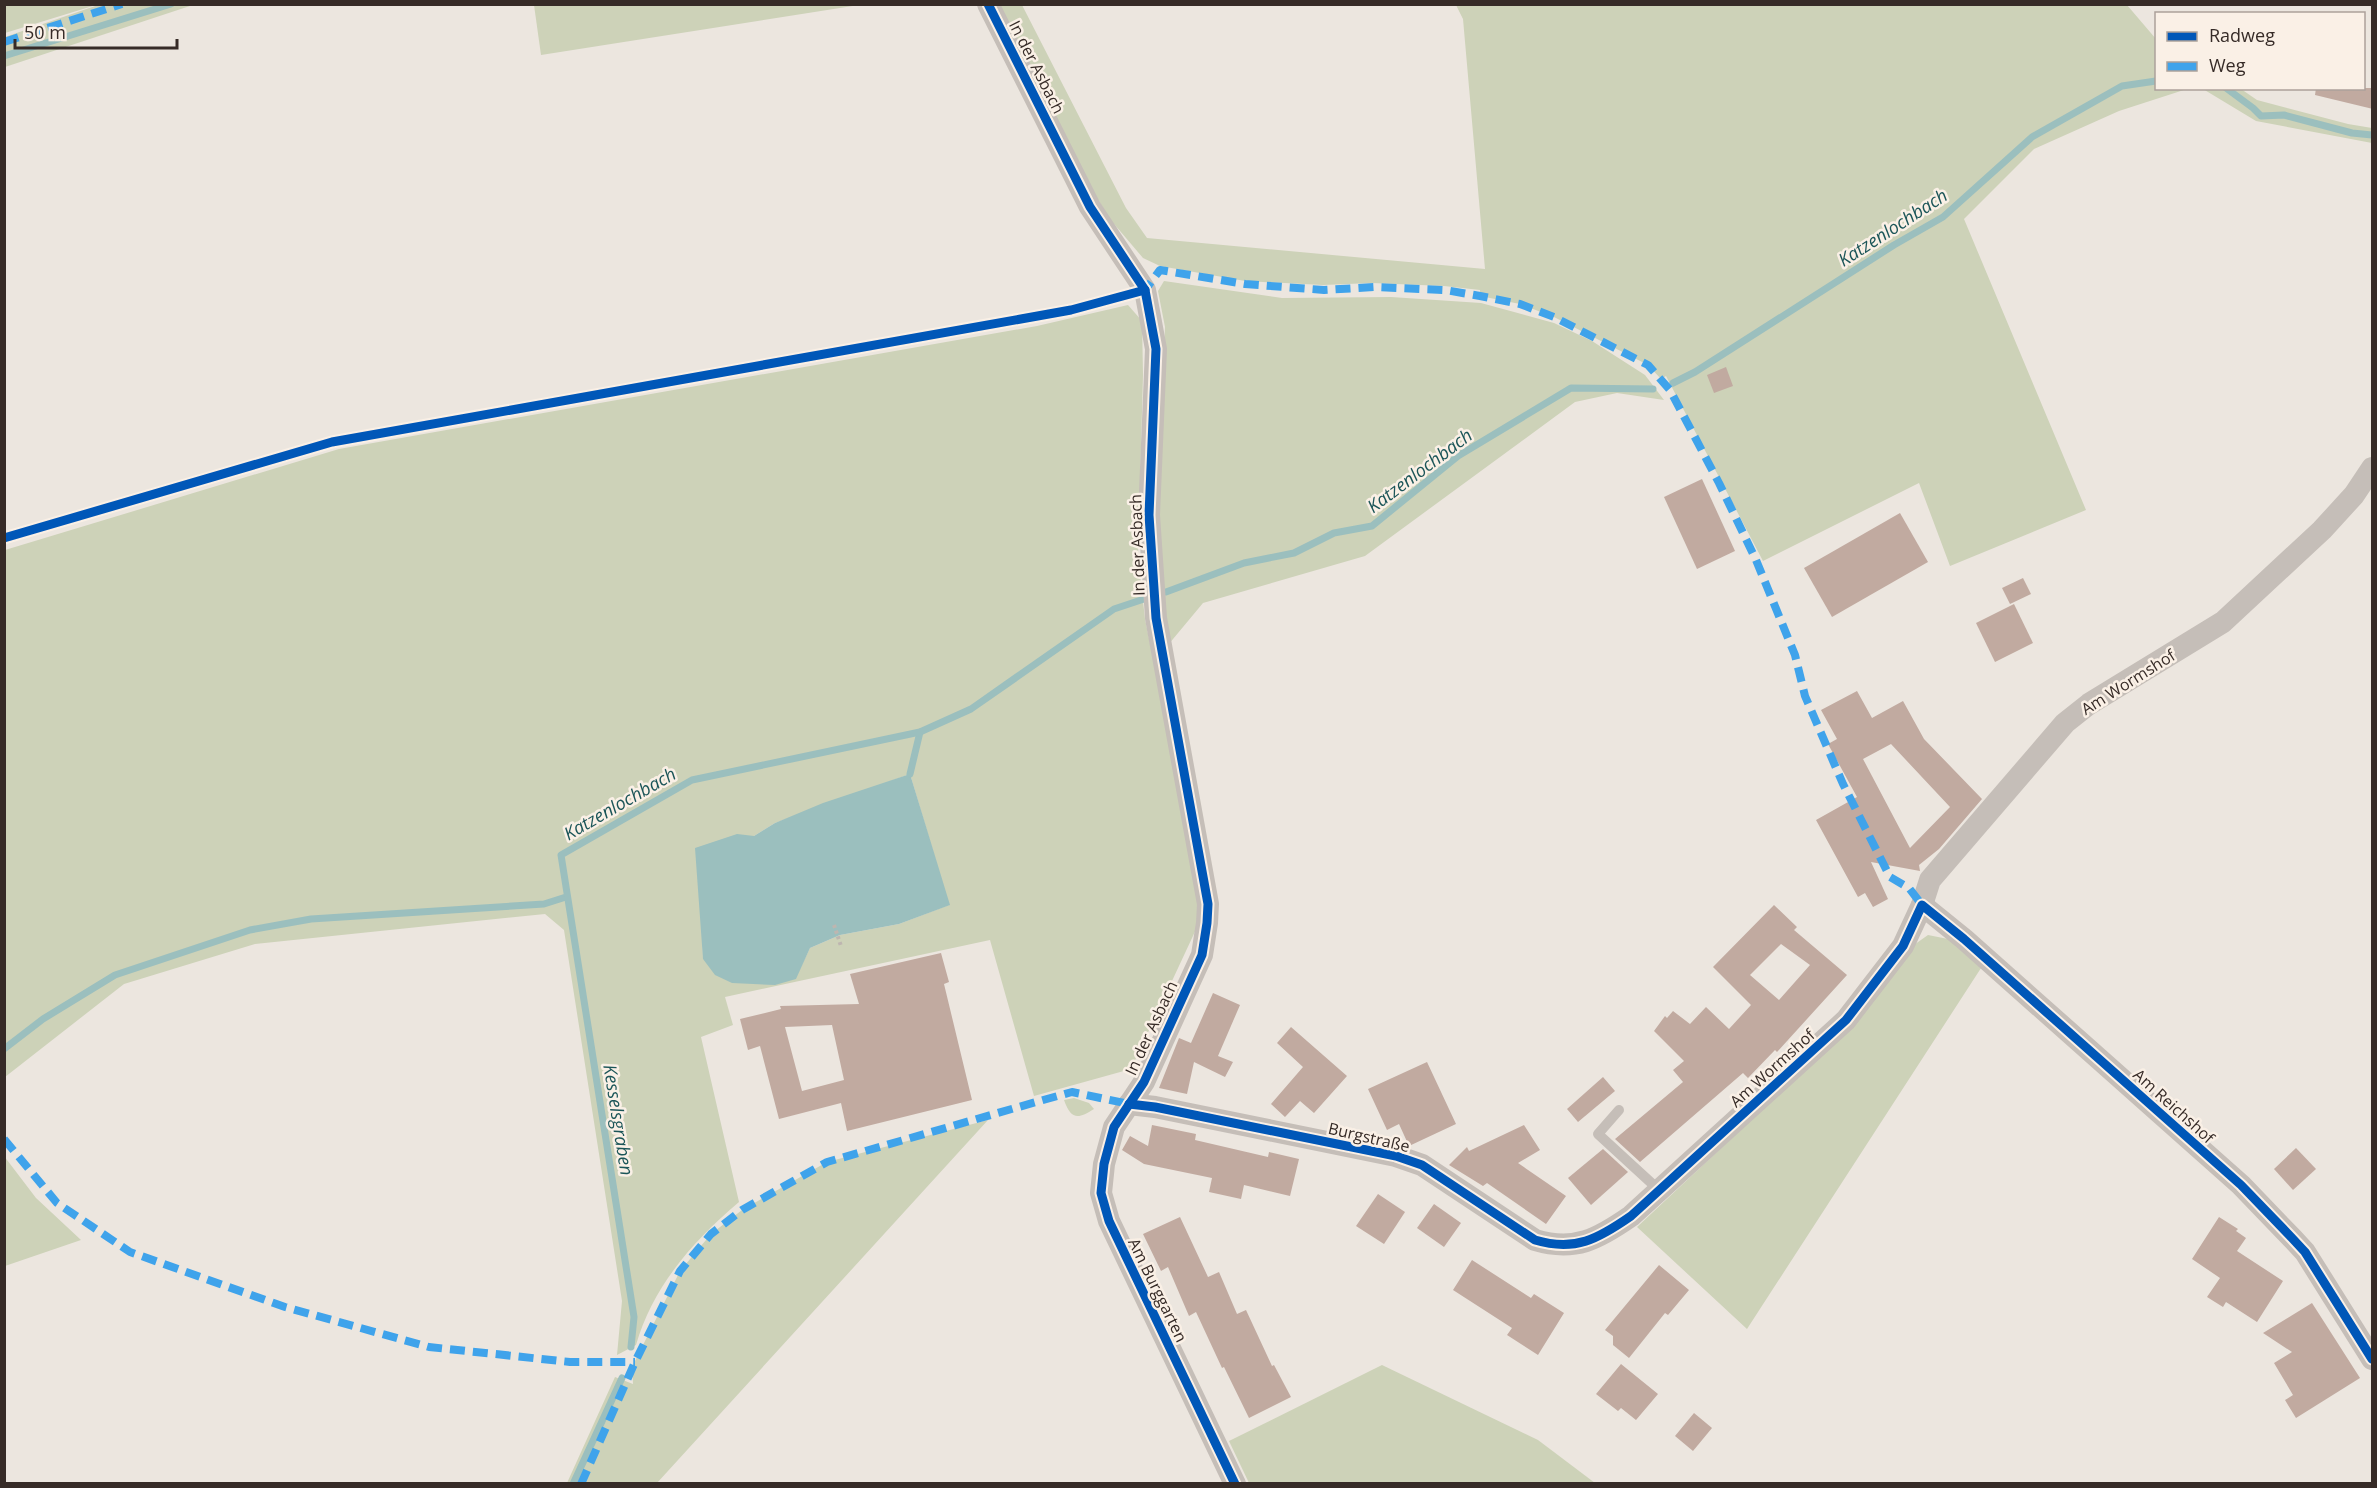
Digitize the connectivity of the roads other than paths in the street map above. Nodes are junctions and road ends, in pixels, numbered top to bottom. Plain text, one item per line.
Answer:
1 (988, 4) edge
2 (2373, 468) edge
3 (1922, 905) junction
4 (1129, 1104) junction
5 (1619, 1110) dead end
6 (1659, 1191) junction
7 (1613, 1228) joint
8 (2373, 1359) edge
9 (1235, 1484) edge

1 - 4 street, In der Asbach
2 - 3 street, Am Wormshof
3 - 6 street, Am Wormshof
3 - 8 street, Am Reichshof
4 - 7 street, Burgstraße
4 - 9 street, Am Burggarten
5 - 6 lane
6 - 7 street, Am Wormshof

